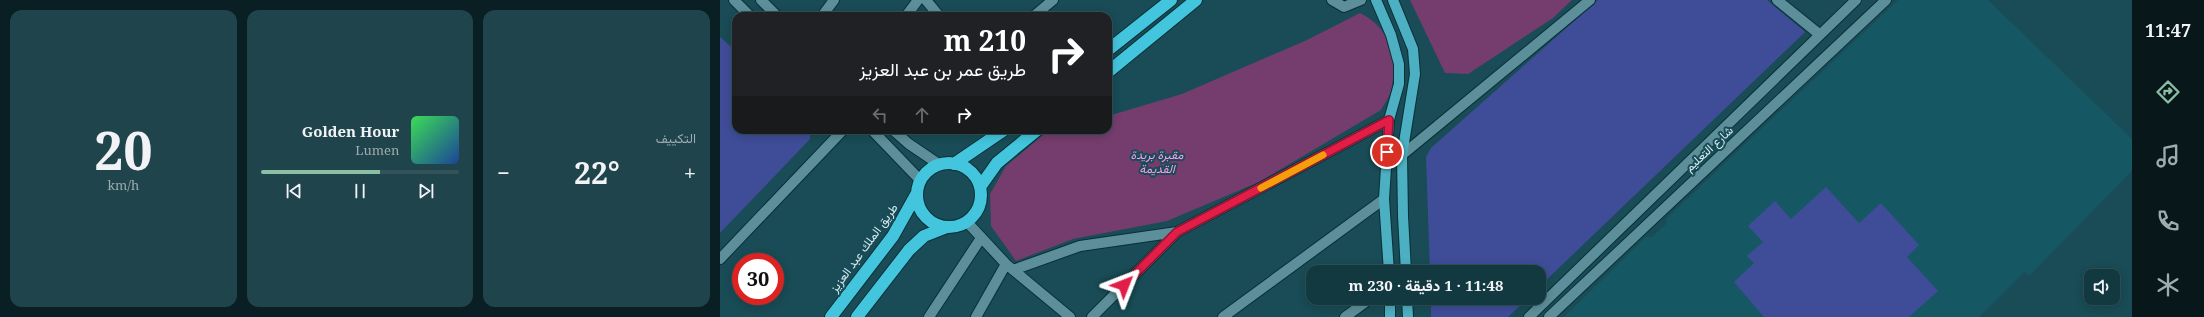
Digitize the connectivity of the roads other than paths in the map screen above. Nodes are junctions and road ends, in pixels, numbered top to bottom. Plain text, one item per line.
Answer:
1 (734, 0) edge
2 (761, 0) edge
3 (834, 0) edge
4 (918, 0) edge
5 (926, 0) edge
6 (1054, 0) edge
7 (1171, 0) edge
8 (1196, 0) edge
9 (1332, 0) edge
10 (1361, 0) edge
11 (1376, 0) edge
12 (1393, 0) edge
13 (1590, 0) edge
14 (1777, 0) edge
15 (1856, 0) edge
16 (1886, 0) edge
17 (746, 12) edge
18 (773, 12) edge
19 (825, 12) edge
20 (909, 12) edge
21 (936, 12) edge
22 (1039, 12) edge
23 (1819, 34) junction
24 (1112, 47) edge
25 (1112, 69) edge
26 (1389, 120) junction
27 (839, 134) edge
28 (876, 134) edge
29 (898, 134) edge
30 (998, 134) edge
31 (1031, 134) edge
32 (1402, 155) junction
33 (954, 164) junction
34 (940, 165) junction
35 (921, 181) junction
36 (980, 187) junction
37 (918, 193) junction
38 (1384, 199) junction
39 (967, 222) junction
40 (947, 227) junction
41 (1177, 232) junction
42 (981, 238) junction
43 (720, 259) edge
44 (1389, 265) edge
45 (1406, 265) edge
46 (1010, 267) junction
47 (1361, 305) edge
48 (1390, 305) edge
49 (1407, 305) edge
50 (832, 317) edge
51 (857, 317) edge
52 (929, 317) edge
53 (976, 317) edge
54 (1070, 317) edge
55 (1092, 317) edge
56 (1223, 317) edge
57 (1345, 317) edge
58 (1390, 317) edge
59 (1408, 317) edge
60 (1530, 317) edge
61 (1549, 317) edge

1 - 17 street
2 - 18 street
3 - 19 street
4 - 20 street
5 - 21 street
6 - 22 street
7 - 24 highway
8 - 25 highway
9 - 10 street
11 - 26 main road
12 - 32 main road
13 - 32 street
14 - 23 street
15 - 23 street, شارع التعليم
16 - 61 street, شارع التعليم
23 - 60 street, شارع التعليم
26 - 38 main road
26 - 41 street
27 - 43 street
28 - 35 street
29 - 34 street
30 - 33 highway
31 - 36 highway
32 - 45 main road
33 - 34 highway
33 - 36 highway
34 - 35 highway
35 - 37 highway
36 - 39 highway
37 - 40 highway
37 - 50 highway, طريق الملك عبد العزيز
38 - 44 main road
38 - 56 street
39 - 40 highway
39 - 42 street
40 - 51 highway
41 - 46 street
41 - 55 street
42 - 46 street
42 - 52 street
46 - 53 street
46 - 54 street
47 - 57 street
48 - 58 main road
49 - 59 main road

